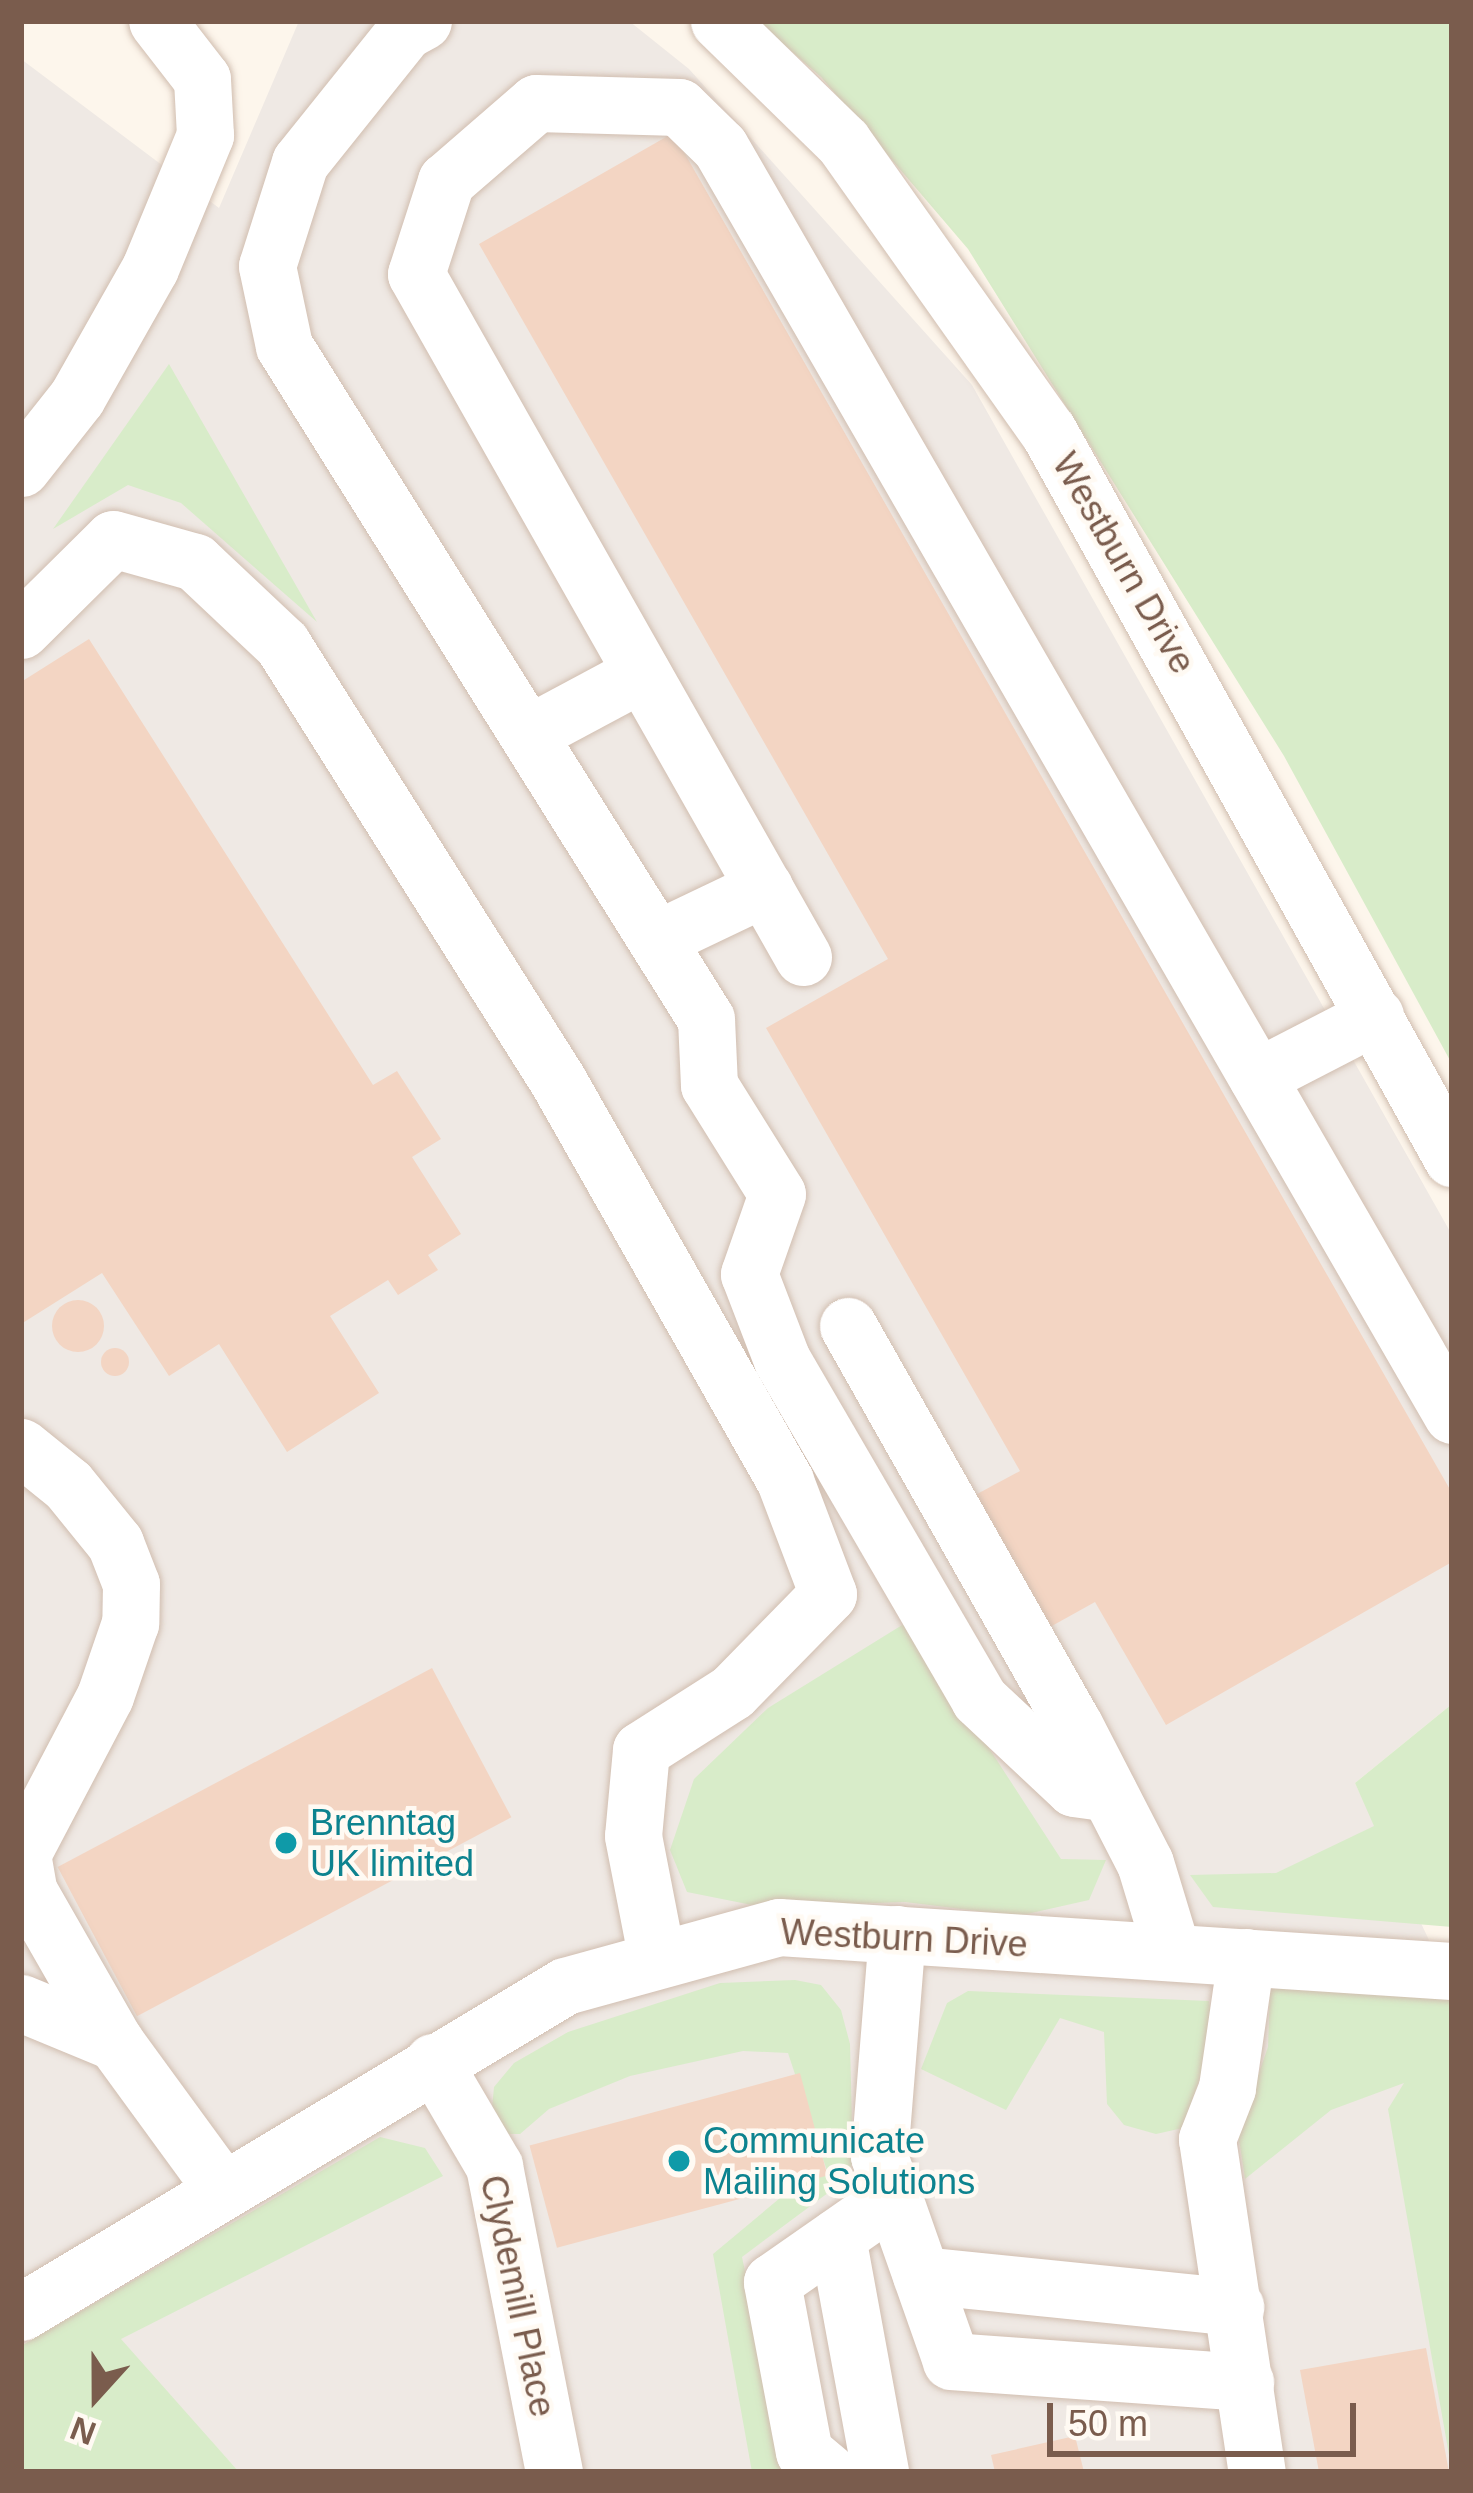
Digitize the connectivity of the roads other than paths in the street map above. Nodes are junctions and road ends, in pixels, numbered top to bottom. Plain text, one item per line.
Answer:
1 (157, 21) edge
2 (423, 21) edge
3 (719, 21) edge
4 (21, 468) edge
5 (21, 630) edge
6 (642, 673) junction
7 (528, 734) junction
8 (764, 888) junction
9 (657, 939) junction
10 (802, 957) dead end
11 (1375, 1016) junction
12 (1257, 1078) junction
13 (1452, 1158) edge
14 (848, 1326) dead end
15 (1452, 1415) edge
16 (21, 1447) edge
17 (1109, 1793) junction
18 (897, 1934) junction
19 (1172, 1952) junction
20 (1246, 1957) junction
21 (657, 1960) junction
22 (1452, 1971) edge
23 (21, 2003) edge
24 (115, 2042) junction
25 (433, 2062) junction
26 (222, 2189) junction
27 (893, 2197) junction
28 (837, 2237) junction
29 (921, 2275) junction
30 (1235, 2306) junction
31 (21, 2312) edge
32 (951, 2360) junction
33 (1245, 2382) junction
34 (866, 2393) junction
35 (554, 2472) edge
36 (828, 2472) edge
37 (880, 2472) edge
38 (1257, 2472) edge

1 - 4 street
2 - 7 street
3 - 11 street, Westburn Drive
5 - 21 street
6 - 7 street
6 - 8 street
6 - 12 street
7 - 9 street
8 - 9 street
8 - 10 street
9 - 17 street
11 - 12 street
11 - 13 street, Westburn Drive
12 - 15 street
14 - 17 street
16 - 24 street
17 - 19 street
18 - 19 street, Westburn Drive
18 - 21 street, Westburn Drive
18 - 27 street
19 - 20 street, Westburn Drive
20 - 22 street, Westburn Drive
20 - 30 street
21 - 25 street, Westburn Drive
23 - 24 street
24 - 26 street
25 - 26 street, Westburn Drive
25 - 35 street, Clydemill Place
26 - 31 street, Westburn Drive
27 - 28 street
27 - 29 street
28 - 34 street
28 - 36 street
29 - 30 street
29 - 32 street
30 - 33 street
32 - 33 street
32 - 34 street
33 - 38 street
34 - 37 street

